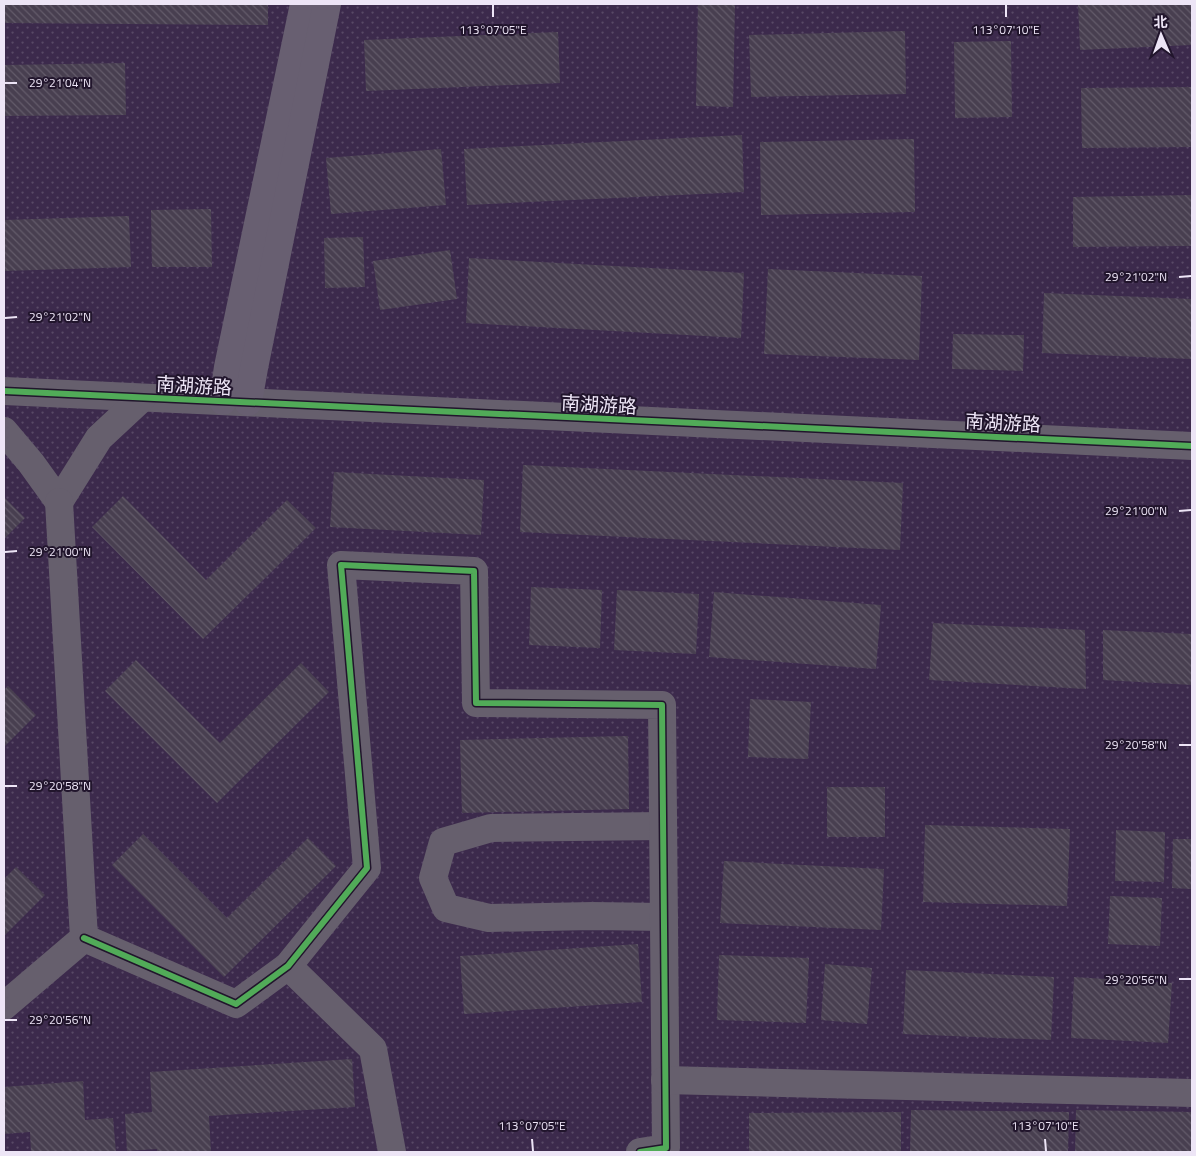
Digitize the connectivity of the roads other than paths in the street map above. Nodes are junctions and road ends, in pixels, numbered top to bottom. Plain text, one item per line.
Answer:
1 (304, 4) edge
2 (327, 4) edge
3 (4, 391) edge
4 (142, 398) junction
5 (236, 402) junction
6 (4, 431) edge
7 (1192, 446) edge
8 (59, 502) junction
9 (663, 826) junction
10 (664, 917) junction
11 (84, 938) junction
12 (288, 966) junction
13 (4, 1006) edge
14 (665, 1080) junction
15 (1192, 1092) edge
16 (658, 1151) edge
17 (392, 1152) edge

1 - 5 main road
2 - 5 main road
3 - 4 street, 南湖游路
4 - 5 street, 南湖游路
4 - 8 street
5 - 7 street, 南湖游路
6 - 8 street
8 - 11 street
9 - 10 street
9 - 10 street
9 - 12 street
10 - 14 street
11 - 12 street
11 - 13 street
12 - 17 street
14 - 15 street
14 - 16 street

